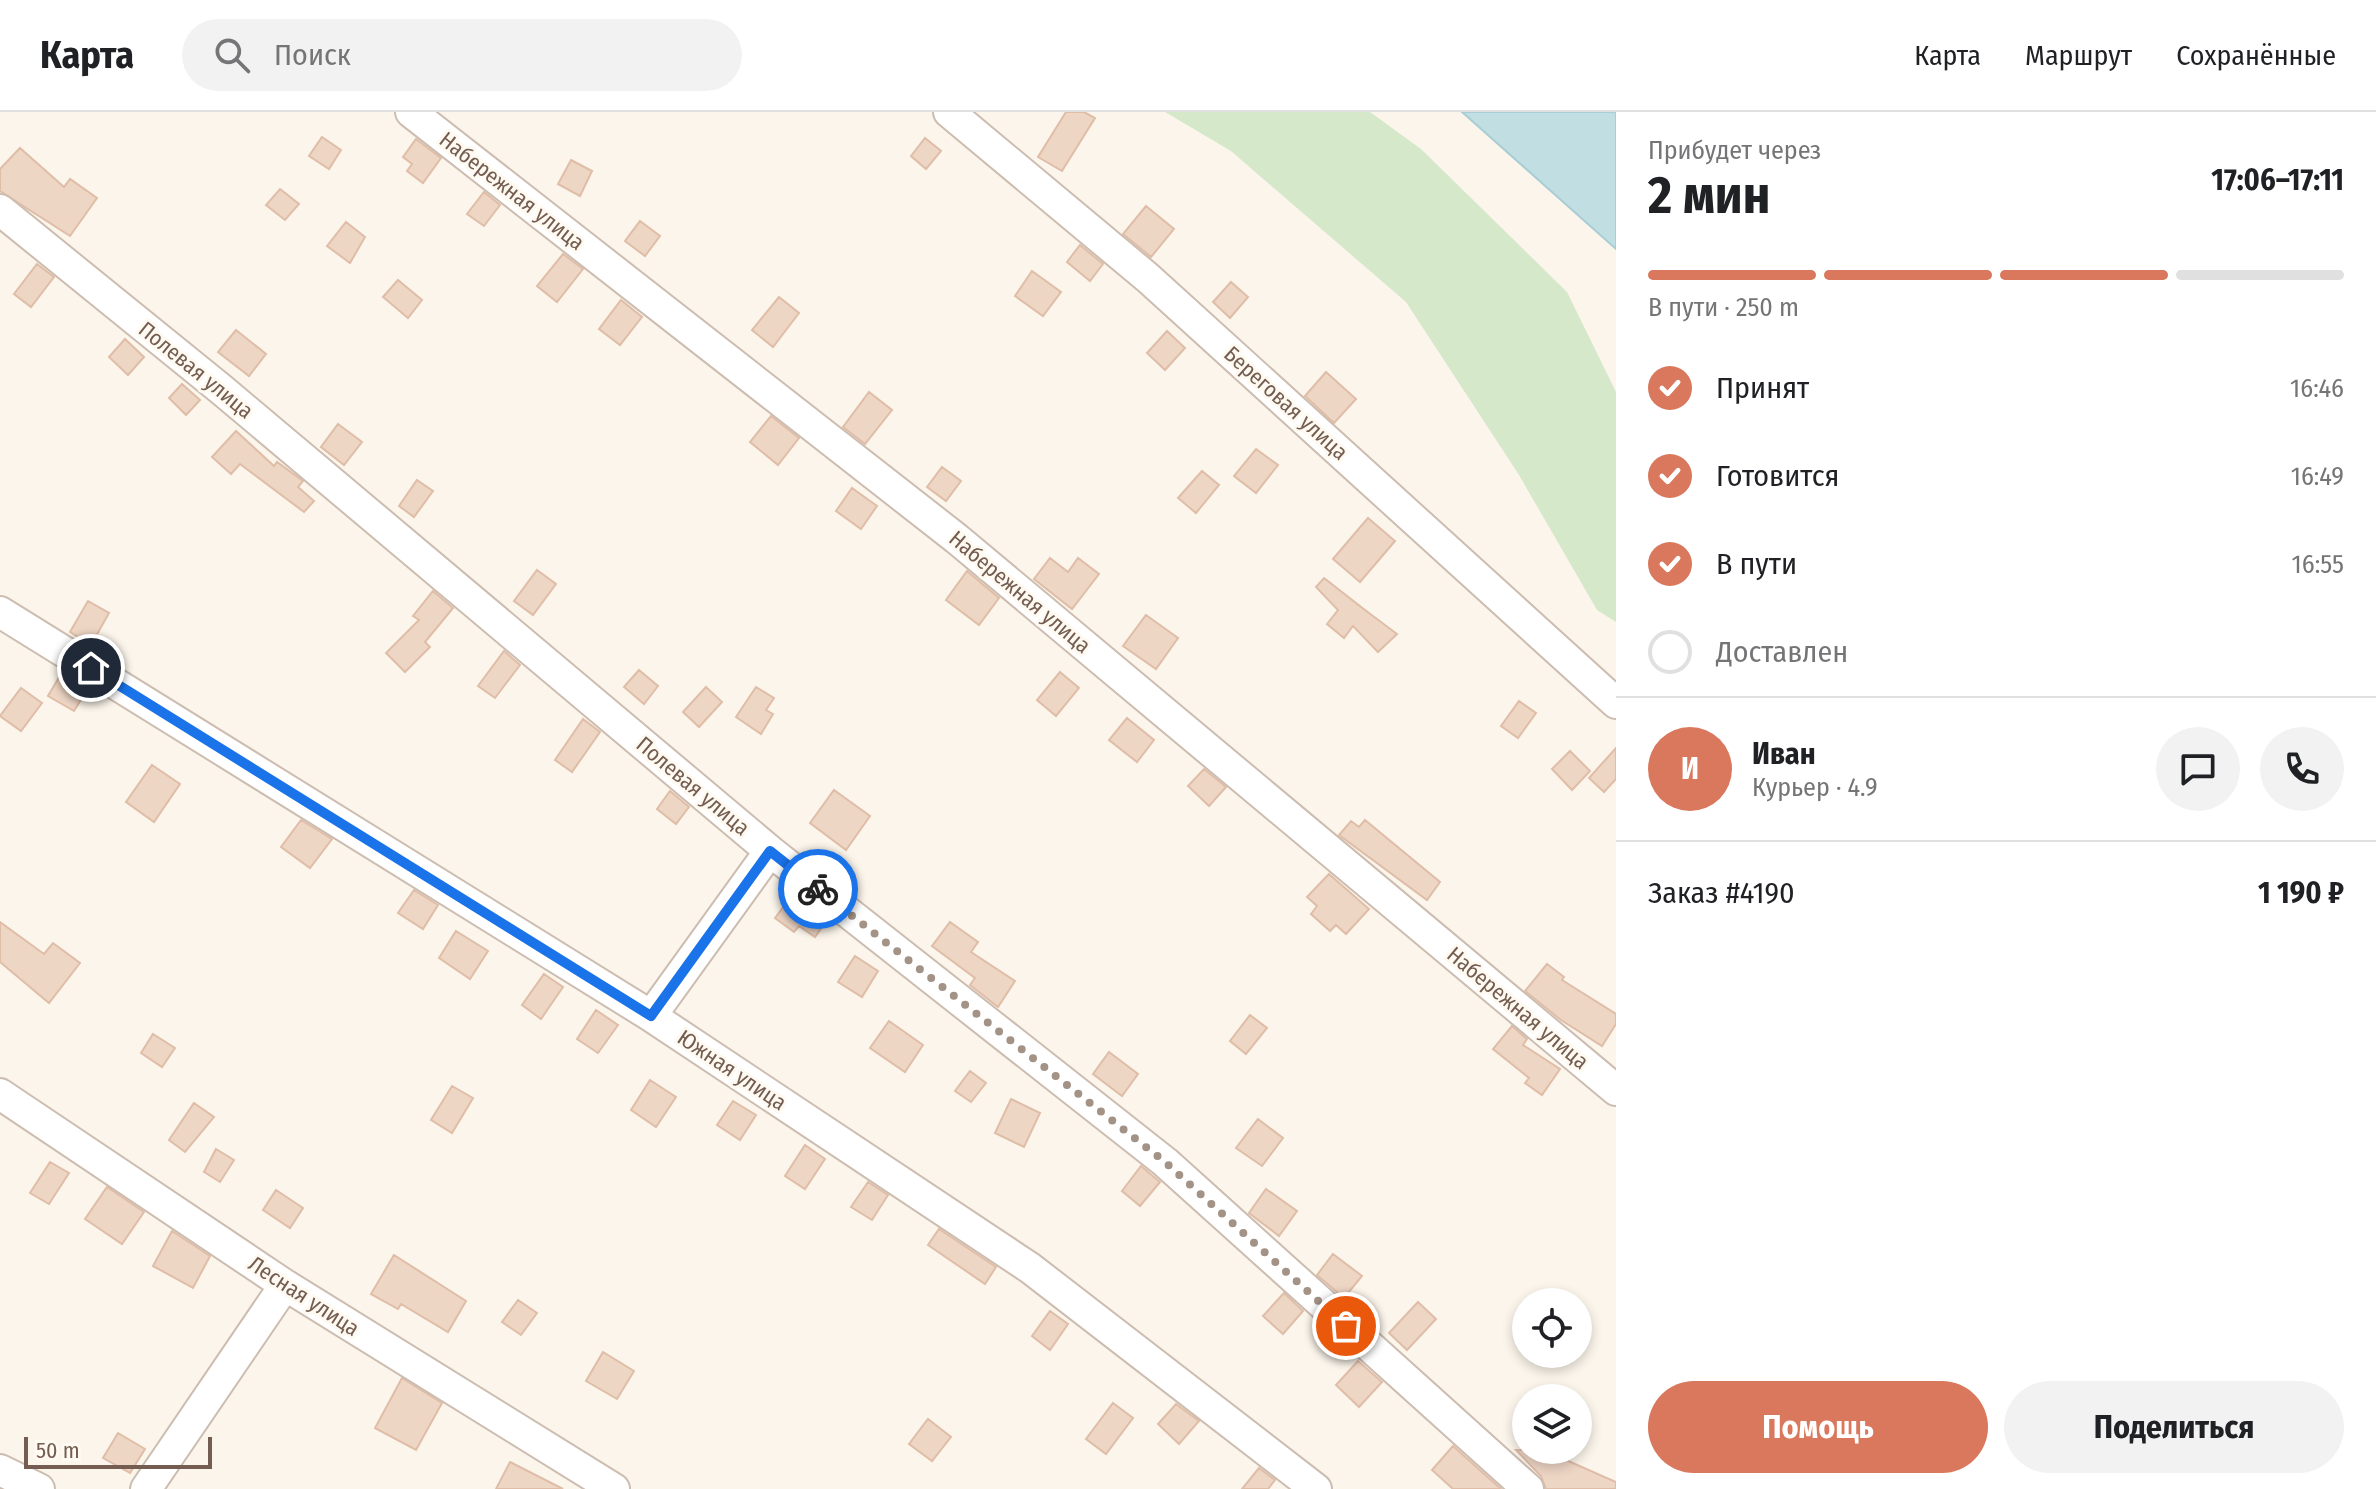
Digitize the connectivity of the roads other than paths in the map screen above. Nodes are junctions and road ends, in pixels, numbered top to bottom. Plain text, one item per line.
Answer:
1 (411, 112) edge
2 (949, 112) edge
3 (0, 210) edge
4 (0, 612) edge
5 (1616, 703) edge
6 (770, 851) junction
7 (651, 1016) junction
8 (1616, 1090) edge
9 (0, 1094) edge
10 (285, 1285) junction
11 (0, 1470) edge
12 (39, 1489) edge
13 (146, 1489) edge
14 (614, 1489) edge
15 (1316, 1489) edge
16 (1528, 1489) edge

1 - 8 street, Набережная улица
2 - 5 street, Береговая улица
3 - 6 street, Полевая улица
4 - 7 street, Южная улица
6 - 7 street
6 - 16 street, Полевая улица
7 - 15 street, Южная улица
9 - 10 street, Лесная улица
10 - 13 street
10 - 14 street, Лесная улица
11 - 12 street

